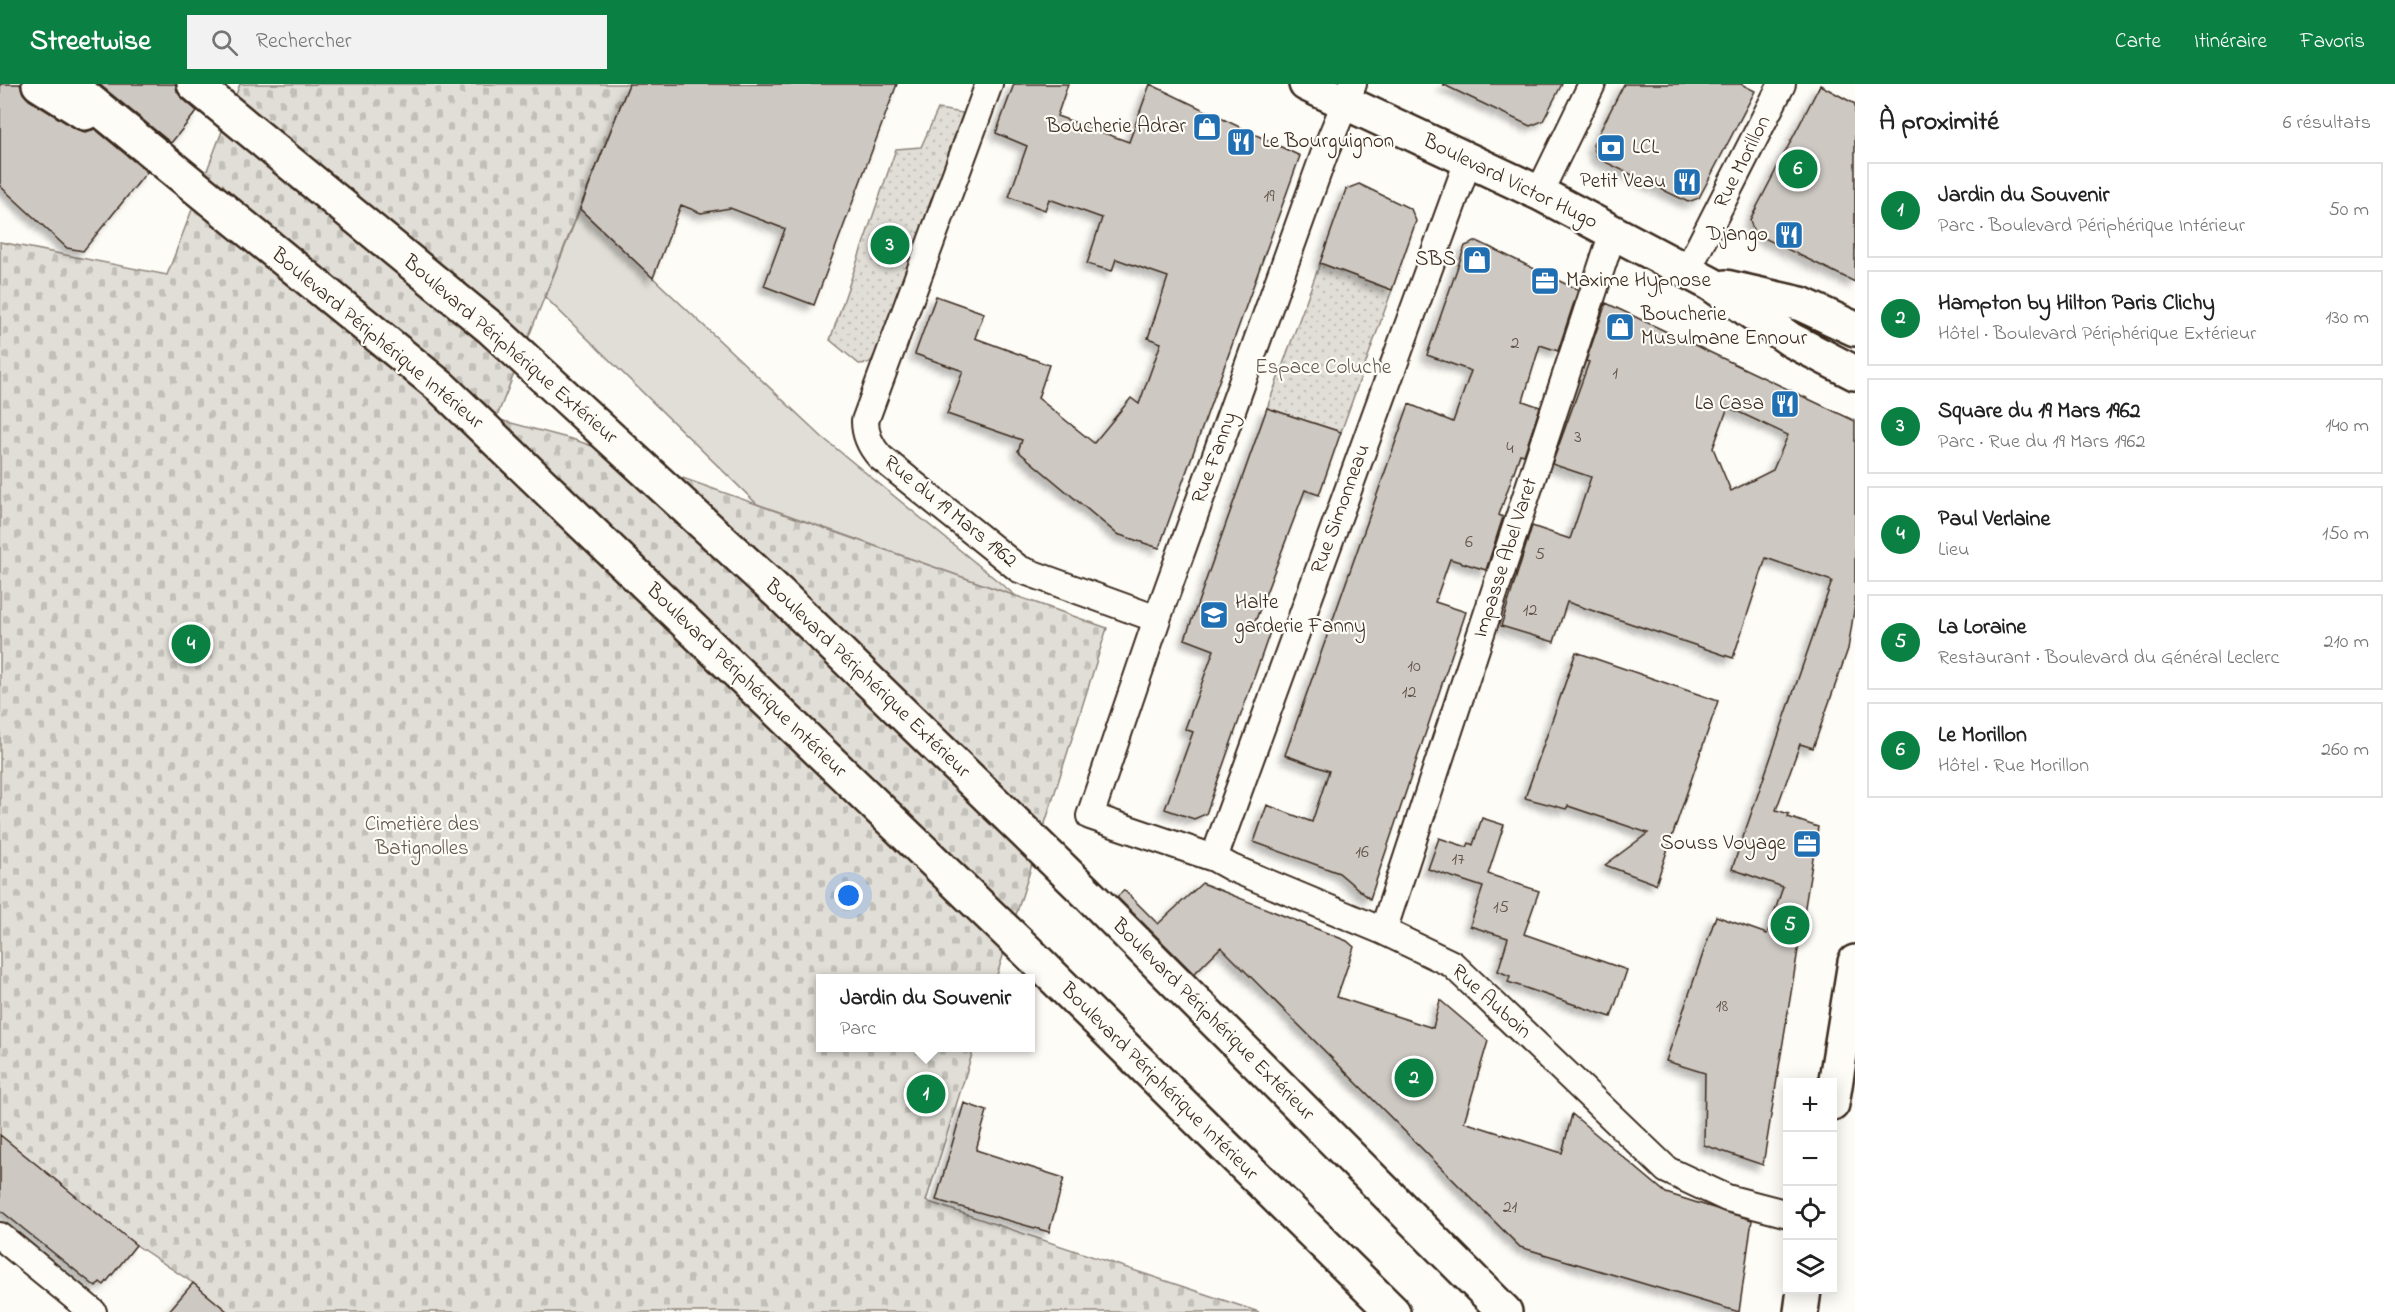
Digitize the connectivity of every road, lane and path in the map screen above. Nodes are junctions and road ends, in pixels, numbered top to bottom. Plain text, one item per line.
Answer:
1 (39, 84) edge
2 (69, 84) edge
3 (194, 84) edge
4 (217, 84) edge
5 (990, 84) edge
6 (1306, 84) edge
7 (1592, 84) edge
8 (1782, 84) edge
9 (1349, 93) edge
10 (270, 146) junction
11 (1468, 161) junction
12 (172, 170) junction
13 (1539, 193) junction
14 (1613, 232) junction
15 (1699, 278) junction
16 (1855, 329) edge
17 (1855, 373) edge
18 (1157, 619) junction
19 (1090, 816) joint
20 (1214, 858) junction
21 (1383, 932) junction
22 (1855, 962) edge
23 (1837, 1078) edge
24 (1783, 1213) edge
25 (0, 1236) edge
26 (1803, 1294) edge
27 (93, 1312) edge
28 (1393, 1312) edge
29 (1505, 1312) edge
30 (1801, 1312) edge

1 - 12 main road
2 - 12 main road, Boulevard Périphérique Intérieur
3 - 10 main road, Boulevard Périphérique Extérieur
4 - 10 main road
5 - 18 street, Rue du 19 Mars 1962
6 - 9 main road, Boulevard Victor Hugo
7 - 13 street
8 - 15 street, Rue Morillon
9 - 11 main road, Boulevard Victor Hugo
9 - 18 street, Rue Fanny
10 - 29 main road, Boulevard Périphérique Extérieur
11 - 13 main road, Boulevard Victor Hugo
11 - 20 street, Rue Simonneau
12 - 28 main road, Boulevard Périphérique Intérieur
13 - 14 main road, Boulevard Victor Hugo
14 - 15 main road, Boulevard Victor Hugo
14 - 21 street, Impasse Abel Varet
15 - 16 main road, Boulevard Victor Hugo
15 - 17 main road, Boulevard Victor Hugo
18 - 19 street, Rue Fanny
19 - 20 street, Rue Auboin
20 - 21 street, Rue Auboin
21 - 24 street, Rue Auboin
22 - 23 main road
25 - 27 street
26 - 30 main road

